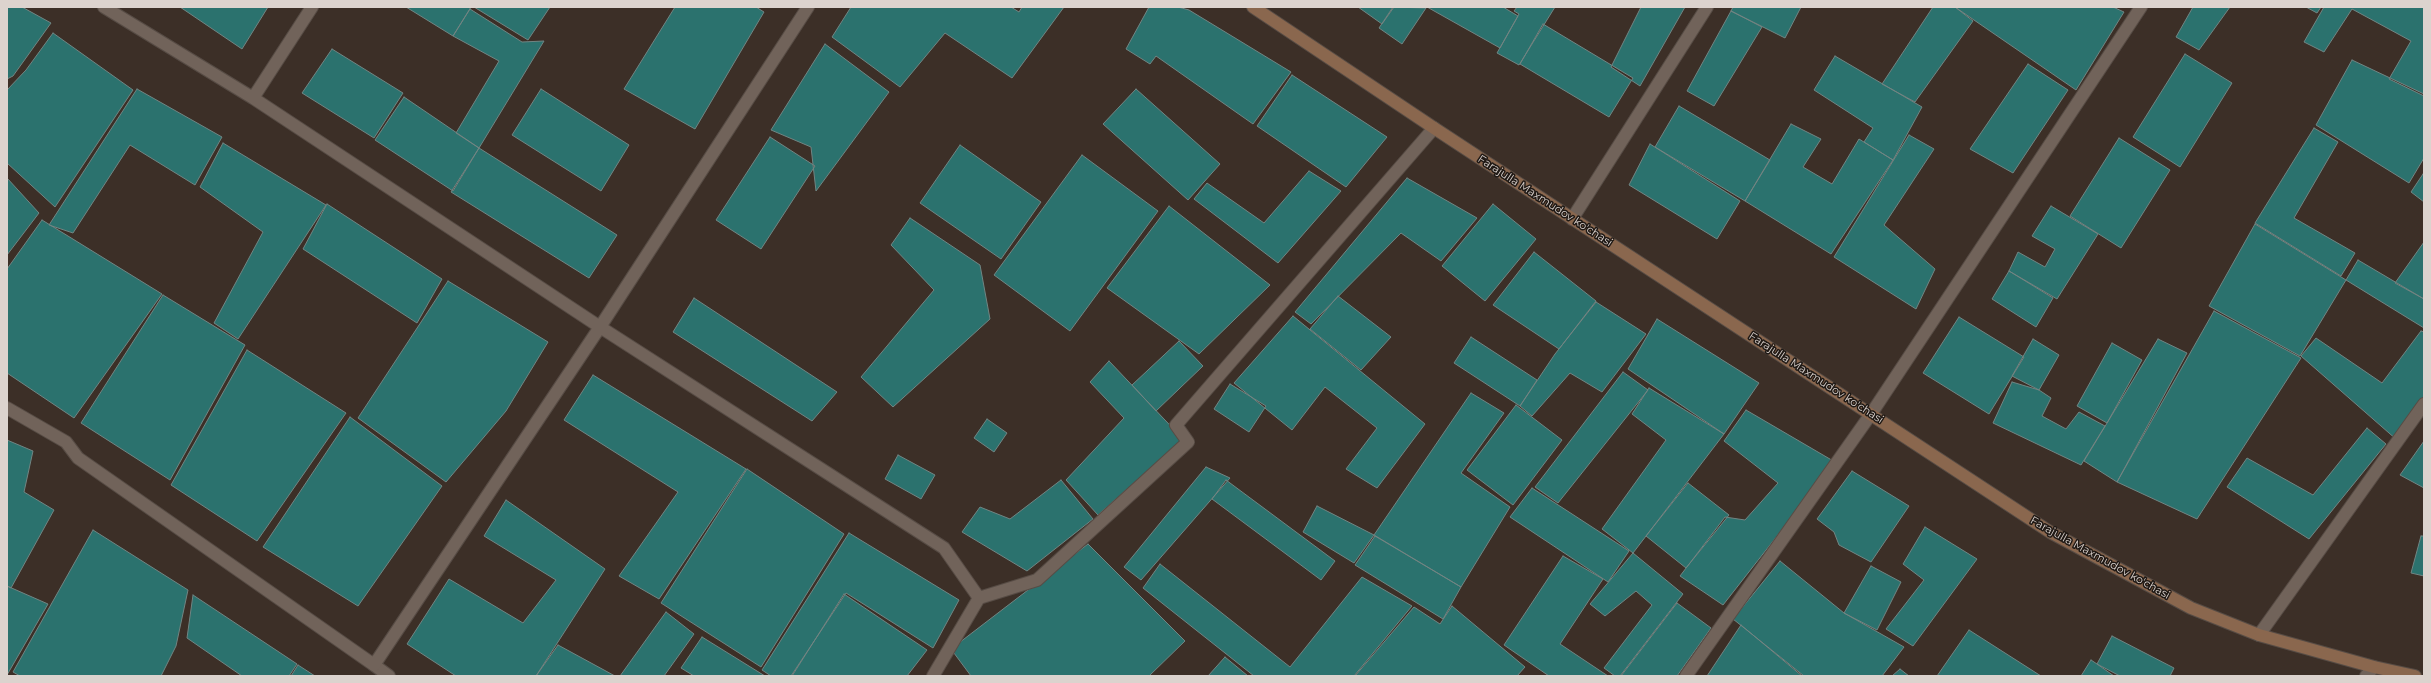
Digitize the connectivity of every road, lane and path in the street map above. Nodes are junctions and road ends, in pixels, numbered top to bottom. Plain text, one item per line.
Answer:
1 (104, 7) edge
2 (312, 7) edge
3 (808, 7) edge
4 (1253, 7) edge
5 (1707, 7) edge
6 (2141, 7) edge
7 (253, 98) junction
8 (1434, 128) junction
9 (1572, 219) junction
10 (600, 327) junction
11 (2424, 404) edge
12 (7, 408) edge
13 (1871, 414) junction
14 (979, 598) junction
15 (2259, 634) junction
16 (374, 665) junction
17 (2370, 671) edge
18 (389, 676) edge
19 (933, 676) edge
20 (1686, 676) edge
21 (2415, 676) edge

1 - 7 street
2 - 7 street
3 - 10 street
4 - 8 main road, Farajulla Maxmudov ko'chasi
5 - 9 street
6 - 13 street
7 - 10 street
8 - 9 main road, Farajulla Maxmudov ko'chasi
8 - 14 street
9 - 13 main road, Farajulla Maxmudov ko'chasi
10 - 14 street
10 - 16 street
11 - 15 street
12 - 16 street
13 - 15 main road, Farajulla Maxmudov ko'chasi
13 - 20 street
14 - 19 street
15 - 17 main road, Farajulla Maxmudov ko'chasi
16 - 18 street
17 - 21 main road, Farajulla Maxmudov ko'chasi

